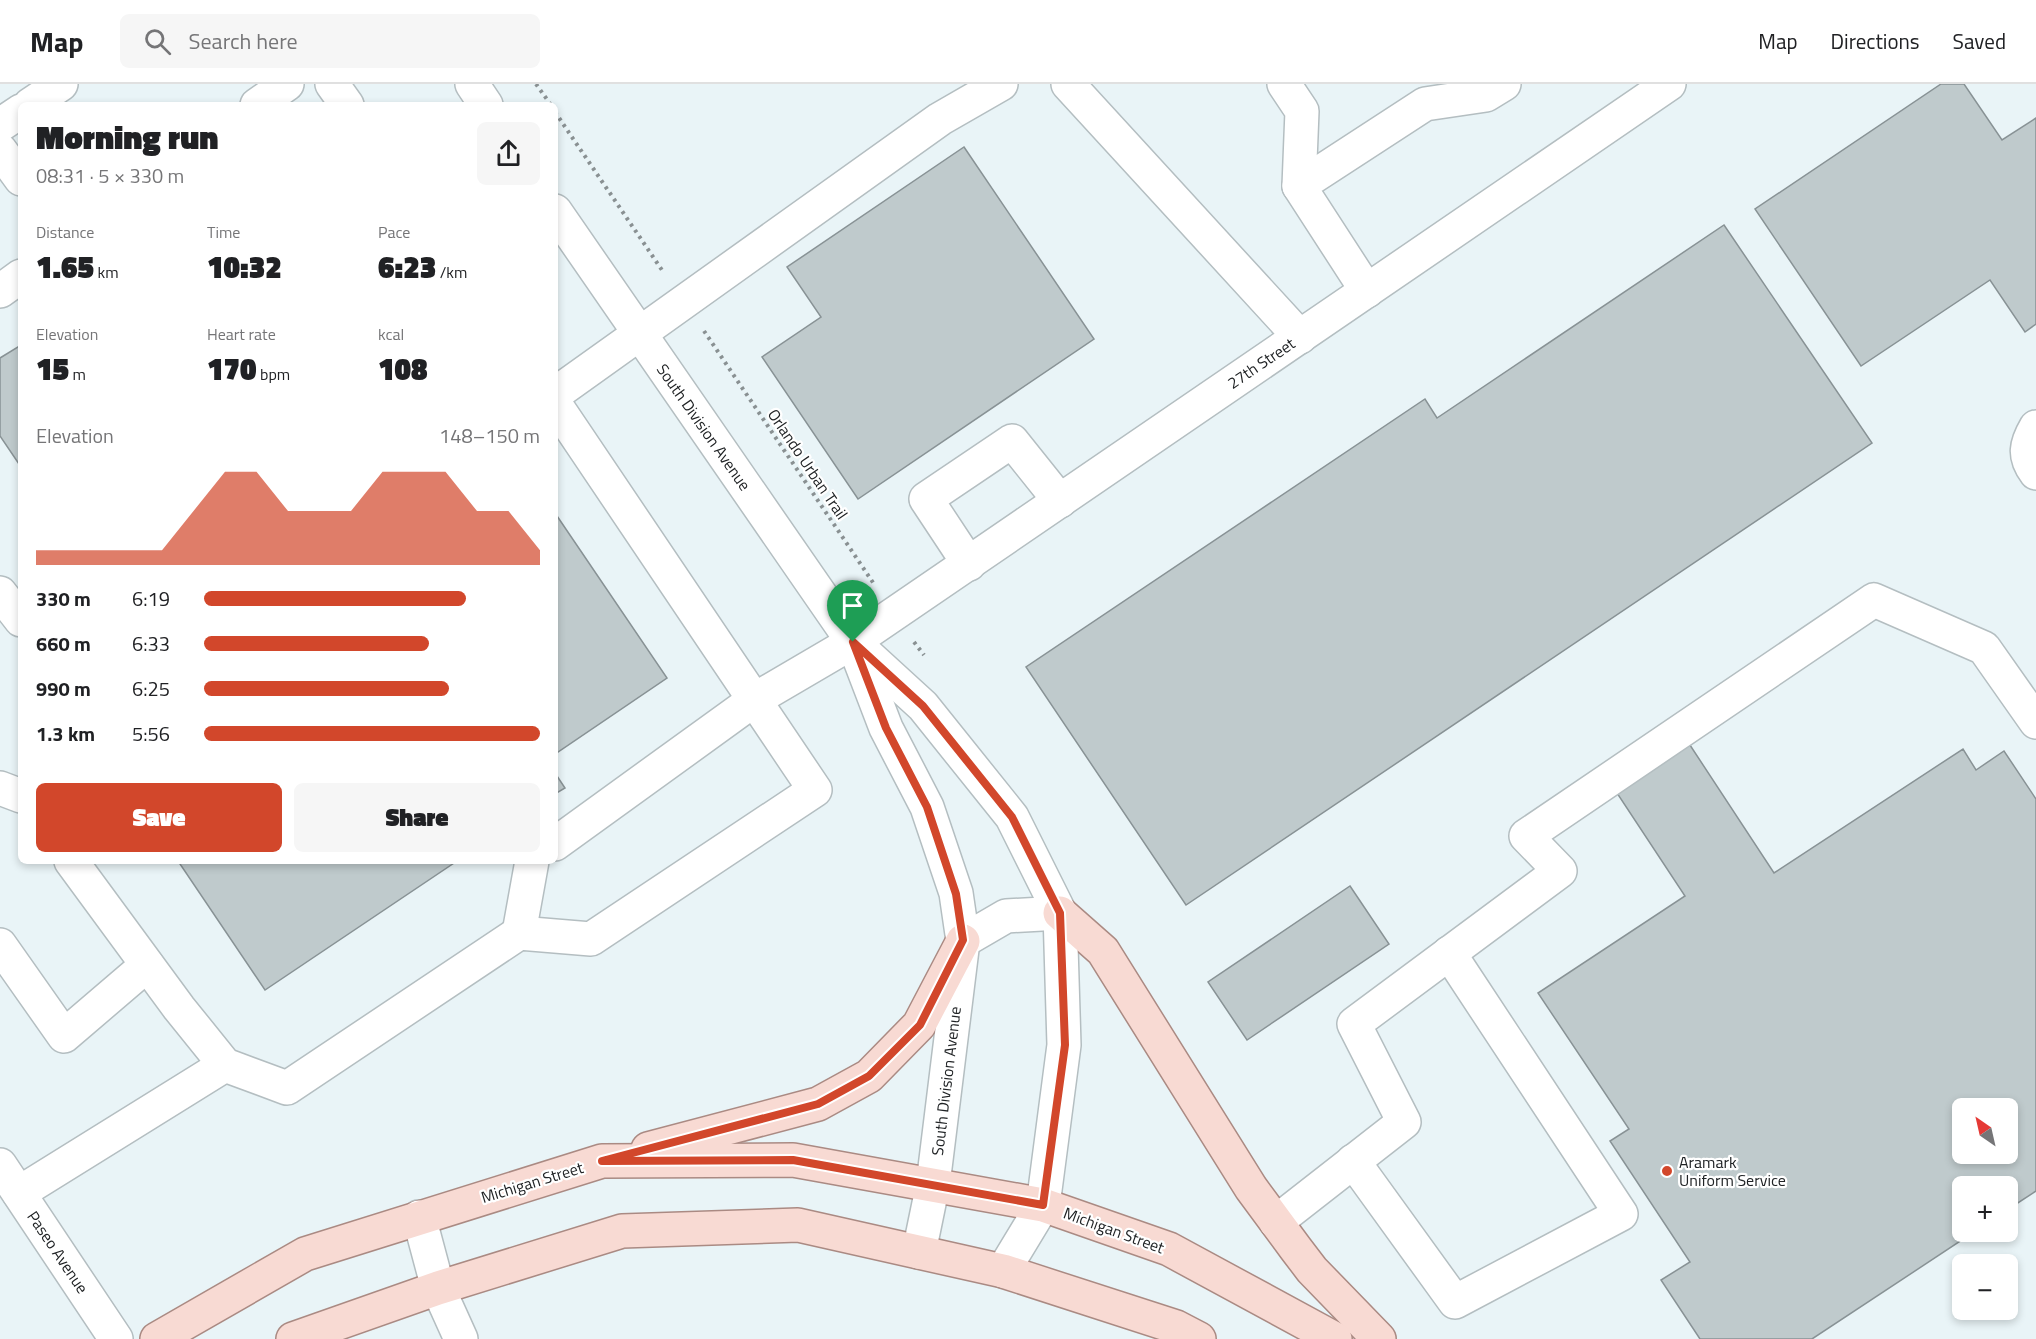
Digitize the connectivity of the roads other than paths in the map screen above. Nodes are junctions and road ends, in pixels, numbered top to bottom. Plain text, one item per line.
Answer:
1 (287, 84) edge
2 (332, 84) edge
3 (472, 84) edge
4 (1000, 84) edge
5 (1068, 84) edge
6 (1284, 84) edge
7 (1504, 84) edge
8 (1665, 85) edge
9 (261, 102) edge
10 (345, 102) edge
11 (484, 102) edge
12 (18, 110) edge
13 (0, 125) edge
14 (0, 150) edge
15 (18, 175) edge
16 (1299, 186) junction
17 (558, 222) edge
18 (566, 252) edge
19 (18, 278) edge
20 (0, 291) edge
21 (1367, 291) junction
22 (639, 334) junction
23 (1300, 337) junction
24 (558, 392) edge
25 (558, 408) edge
26 (2036, 427) edge
27 (2036, 473) edge
28 (1060, 501) junction
29 (969, 564) junction
30 (0, 593) edge
31 (18, 616) edge
32 (18, 622) edge
33 (0, 636) edge
34 (853, 642) junction
35 (754, 700) junction
36 (2036, 722) edge
37 (0, 788) edge
38 (18, 795) edge
39 (558, 842) edge
40 (73, 864) edge
41 (531, 864) edge
42 (1060, 913) junction
43 (519, 933) junction
44 (963, 940) junction
45 (0, 945) edge
46 (1449, 953) junction
47 (147, 965) junction
48 (225, 1065) junction
49 (602, 1161) junction
50 (1353, 1161) junction
51 (0, 1166) edge
52 (933, 1184) junction
53 (19, 1193) junction
54 (1043, 1205) junction
55 (419, 1217) junction
56 (1276, 1222) junction
57 (919, 1252) junction
58 (1003, 1271) junction
59 (438, 1288) junction
60 (117, 1339) edge
61 (157, 1339) edge
62 (293, 1339) edge
63 (461, 1339) edge
64 (1199, 1339) edge
65 (1335, 1339) edge
66 (1379, 1339) edge

1 - 9 street
2 - 10 street
3 - 11 street
4 - 22 street
5 - 23 street
6 - 16 street
7 - 16 street
8 - 21 street, 27th Street
12 - 13 street
14 - 15 street
16 - 21 street
17 - 18 street, South Division Avenue
18 - 22 street, South Division Avenue
19 - 20 street
21 - 23 street, 27th Street
22 - 24 street
22 - 34 street, South Division Avenue
23 - 28 street, 27th Street
25 - 35 street
26 - 27 street
28 - 29 street, 27th Street
28 - 29 street
29 - 34 street, 27th Street
30 - 31 street
32 - 33 street
34 - 35 street, 27th Street
34 - 42 street, South Division Avenue
34 - 44 street, South Division Avenue
35 - 39 street, 27th Street
35 - 43 street
36 - 46 street
37 - 38 street
40 - 47 street
41 - 43 street
42 - 44 street
42 - 54 street, South Division Avenue
42 - 56 main road
43 - 48 street
44 - 49 main road
44 - 52 street, South Division Avenue
45 - 47 street
46 - 50 street
46 - 50 street
47 - 48 street
48 - 53 street
49 - 52 main road, Michigan Street
49 - 55 main road, Michigan Street
50 - 56 street
51 - 53 street, Paseo Avenue
52 - 54 main road, Michigan Street
52 - 57 street, South Division Avenue
53 - 60 street, Paseo Avenue
54 - 58 street, South Division Avenue
54 - 65 main road, Michigan Street
55 - 59 street
55 - 61 main road, Michigan Street
56 - 66 main road
57 - 58 main road
57 - 59 main road
58 - 64 main road
59 - 62 main road
59 - 63 street

